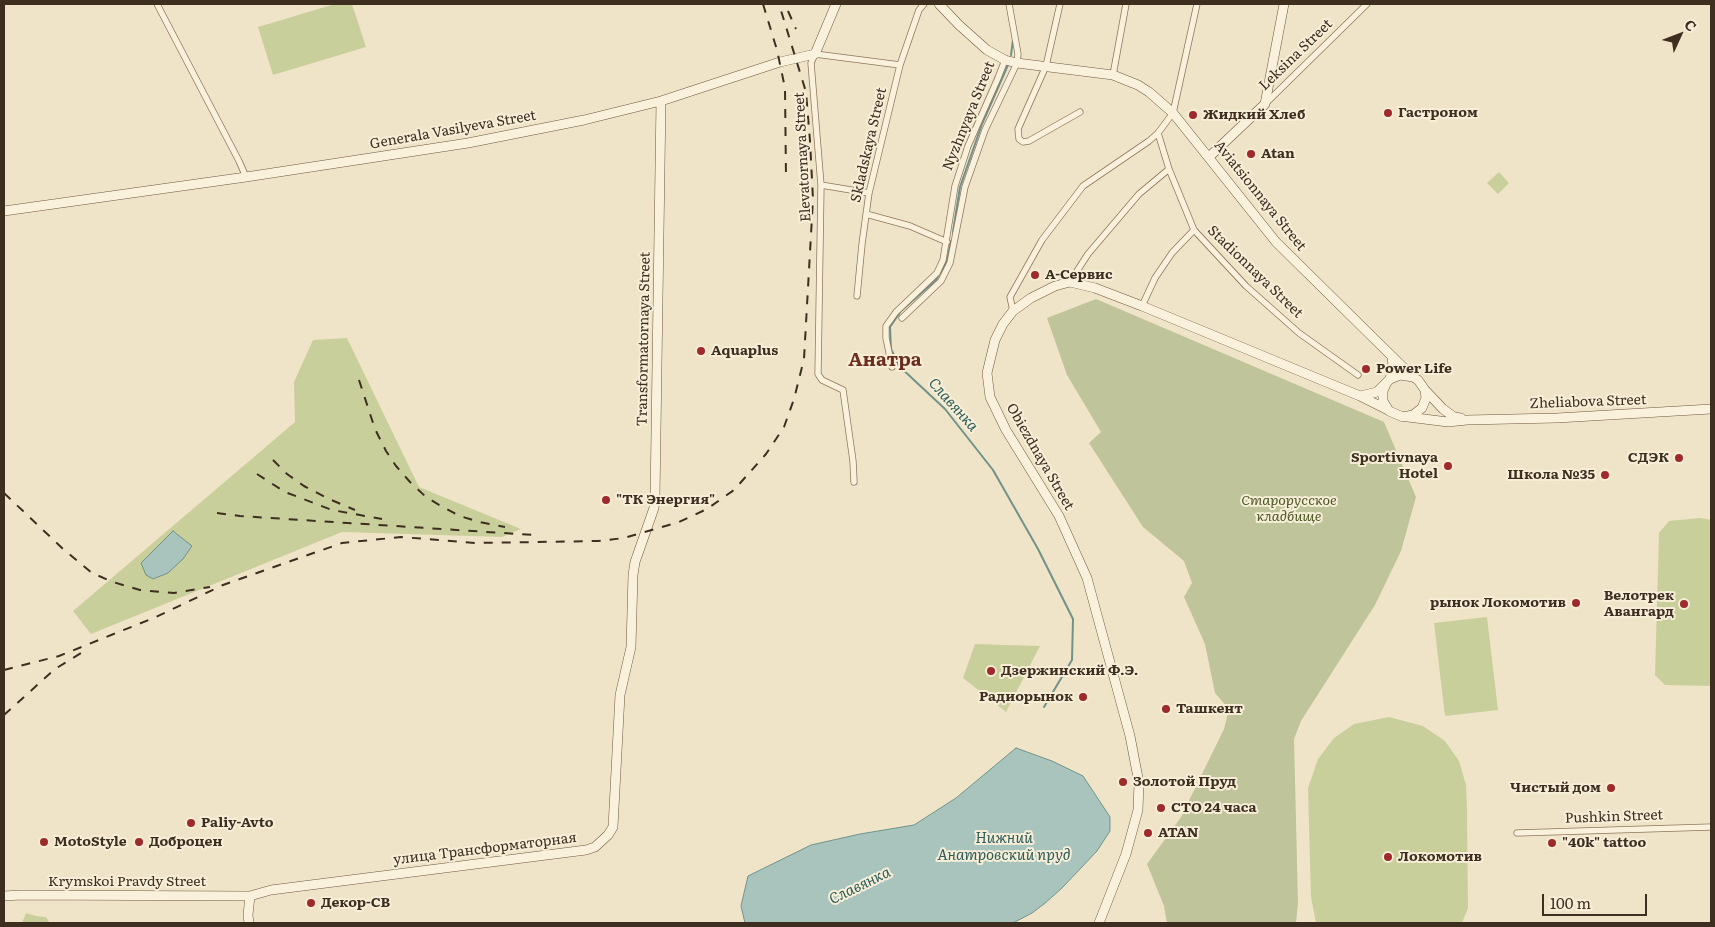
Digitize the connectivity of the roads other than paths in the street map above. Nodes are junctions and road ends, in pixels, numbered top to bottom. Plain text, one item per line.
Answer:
1 (157, 4) edge
2 (836, 4) edge
3 (924, 4) edge
4 (940, 4) edge
5 (1009, 4) edge
6 (1060, 4) edge
7 (1126, 4) edge
8 (1197, 4) edge
9 (1284, 4) edge
10 (1367, 4) edge
11 (815, 54) junction
12 (1005, 60) junction
13 (1017, 63) junction
14 (900, 65) junction
15 (1046, 66) junction
16 (1113, 75) junction
17 (661, 101) junction
18 (1265, 104) junction
19 (1080, 112) dead end
20 (1174, 113) junction
21 (1158, 133) junction
22 (1209, 157) junction
23 (1169, 169) junction
24 (246, 178) junction
25 (821, 186) junction
26 (869, 193) junction
27 (4, 211) edge
28 (866, 214) junction
29 (1194, 230) junction
30 (947, 242) junction
31 (1070, 282) junction
32 (857, 296) dead end
33 (1142, 306) junction
34 (1013, 311) junction
35 (902, 318) dead end
36 (1392, 357) junction
37 (892, 367) dead end
38 (1358, 375) dead end
39 (1413, 377) junction
40 (1388, 381) junction
41 (1425, 390) junction
42 (1360, 396) junction
43 (1711, 409) edge
44 (1388, 410) junction
45 (1408, 417) junction
46 (1467, 420) junction
47 (854, 482) dead end
48 (633, 574) joint
49 (1711, 827) edge
50 (1517, 833) dead end
51 (4, 896) edge
52 (250, 896) junction
53 (249, 923) edge
54 (1099, 923) edge

1 - 24 street
2 - 11 main road, Elevatornaya Street
3 - 14 street, Skladskaya Street
4 - 12 main road, Aviatsionnaya Street
5 - 13 street
6 - 15 street
7 - 16 street
8 - 20 street
9 - 18 main road, Leksina Street
10 - 18 street, Leksina Street
11 - 14 street, Generala Vasilyeva Street
11 - 17 main road, Generala Vasilyeva Street
11 - 25 street, Elevatornaya Street
12 - 13 main road, Aviatsionnaya Street
12 - 30 street, Nyzhnyaya Street
13 - 15 main road, Aviatsionnaya Street
13 - 35 street, Nyzhnyaya Street
14 - 26 street, Skladskaya Street
15 - 16 main road, Aviatsionnaya Street
15 - 19 street
16 - 20 main road, Aviatsionnaya Street
17 - 24 main road, Generala Vasilyeva Street
17 - 48 main road, Transformatornaya Street
18 - 22 main road, Leksina Street
20 - 21 street
20 - 22 main road, Aviatsionnaya Street
21 - 23 street, Stadionnaya Street
21 - 34 street
22 - 36 main road, Aviatsionnaya Street
23 - 29 street, Stadionnaya Street
23 - 31 street
24 - 27 main road, Generala Vasilyeva Street
25 - 26 street
25 - 47 street, Elevatornaya Street
26 - 28 street, Skladskaya Street
28 - 30 street
28 - 32 street, Skladskaya Street
29 - 33 street
29 - 38 street, Stadionnaya Street
30 - 37 street, Nyzhnyaya Street
31 - 33 main road
31 - 34 main road, Obiezdnaya Street
33 - 42 main road
34 - 54 main road, Obiezdnaya Street
36 - 39 main road, Aviatsionnaya Street
36 - 40 main road
39 - 40 main road
39 - 41 main road
40 - 42 main road
40 - 44 main road
41 - 45 main road
41 - 46 main road
42 - 44 main road
43 - 46 main road, Zheliabova Street
44 - 45 main road
45 - 46 main road, Zheliabova Street
48 - 52 main road, улица Трансформаторная
49 - 50 street, Pushkin Street
51 - 52 main road, Krymskoi Pravdy Street
52 - 53 main road

